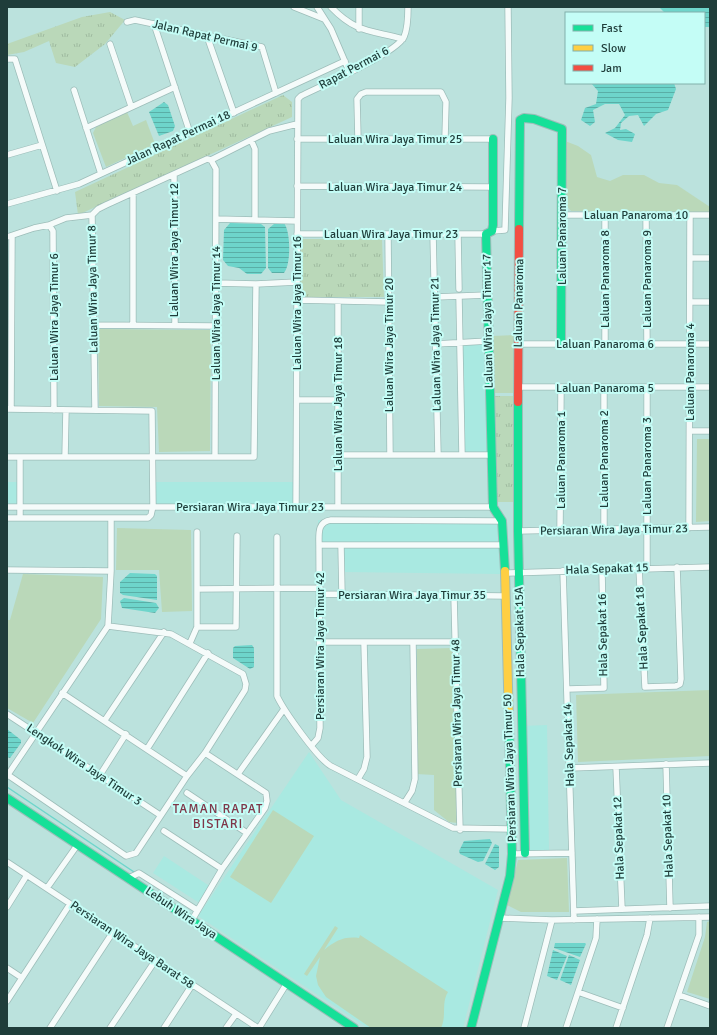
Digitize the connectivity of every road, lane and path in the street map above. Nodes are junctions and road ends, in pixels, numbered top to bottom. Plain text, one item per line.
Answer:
1 (294, 7) edge
2 (317, 7) edge
3 (331, 7) edge
4 (359, 7) edge
5 (408, 7) edge
6 (508, 7) edge
7 (324, 19) junction
8 (127, 22) dead end
9 (154, 24) junction
10 (359, 29) junction
11 (207, 36) junction
12 (403, 39) junction
13 (110, 44) dead end
14 (7, 59) edge
15 (346, 61) junction
16 (349, 71) junction
17 (175, 87) junction
18 (74, 90) dead end
19 (276, 93) junction
20 (298, 99) joint
21 (131, 106) junction
22 (234, 113) junction
23 (297, 124) junction
24 (86, 128) junction
25 (562, 129) joint
26 (190, 133) junction
27 (445, 138) junction
28 (297, 139) junction
29 (358, 139) junction
30 (493, 139) joint
31 (251, 140) junction
32 (42, 146) junction
33 (7, 155) edge
34 (211, 160) junction
35 (101, 174) junction
36 (174, 175) junction
37 (297, 186) junction
38 (492, 187) junction
39 (57, 191) junction
40 (133, 193) junction
41 (7, 204) edge
42 (92, 215) junction
43 (563, 215) junction
44 (605, 215) junction
45 (646, 215) junction
46 (690, 215) junction
47 (710, 215) edge
48 (216, 219) junction
49 (255, 220) junction
50 (297, 220) junction
51 (49, 226) junction
52 (489, 233) junction
53 (297, 234) junction
54 (388, 234) junction
55 (433, 234) junction
56 (458, 234) junction
57 (9, 237) edge
58 (690, 258) junction
59 (710, 258) edge
60 (297, 282) junction
61 (216, 283) junction
62 (256, 284) junction
63 (459, 289) dead end
64 (487, 295) junction
65 (435, 297) junction
66 (459, 297) junction
67 (297, 300) junction
68 (338, 301) junction
69 (389, 302) junction
70 (691, 302) junction
71 (710, 302) edge
72 (133, 324) junction
73 (94, 325) junction
74 (175, 325) junction
75 (215, 326) junction
76 (488, 341) junction
77 (460, 342) junction
78 (561, 343) junction
79 (605, 343) junction
80 (436, 344) junction
81 (518, 344) junction
82 (647, 344) junction
83 (691, 344) junction
84 (710, 344) edge
85 (519, 387) junction
86 (691, 387) junction
87 (710, 387) edge
88 (561, 388) junction
89 (604, 388) junction
90 (647, 388) junction
91 (297, 400) junction
92 (338, 400) junction
93 (9, 409) edge
94 (54, 410) junction
95 (66, 410) junction
96 (95, 410) junction
97 (690, 431) junction
98 (710, 431) edge
99 (338, 454) junction
100 (390, 455) junction
101 (438, 455) junction
102 (462, 455) junction
103 (490, 455) junction
104 (7, 457) edge
105 (20, 457) junction
106 (66, 457) junction
107 (215, 457) junction
108 (152, 458) junction
109 (153, 506) junction
110 (492, 506) junction
111 (7, 507) edge
112 (20, 507) junction
113 (296, 507) junction
114 (338, 507) junction
115 (7, 518) edge
116 (20, 518) junction
117 (111, 518) junction
118 (502, 521) junction
119 (689, 528) junction
120 (710, 528) edge
121 (604, 530) junction
122 (647, 530) junction
123 (518, 531) junction
124 (560, 531) junction
125 (197, 532) dead end
126 (237, 536) dead end
127 (277, 537) dead end
128 (319, 545) junction
129 (341, 545) junction
130 (504, 545) junction
131 (710, 566) edge
132 (677, 567) junction
133 (639, 568) junction
134 (647, 568) junction
135 (602, 569) junction
136 (7, 570) edge
137 (111, 571) junction
138 (563, 571) junction
139 (519, 572) junction
140 (505, 573) junction
141 (236, 588) junction
142 (277, 588) junction
143 (320, 588) junction
144 (197, 589) junction
145 (320, 594) junction
146 (342, 595) junction
147 (454, 596) junction
148 (505, 596) junction
149 (108, 626) junction
150 (197, 626) junction
151 (164, 632) junction
152 (320, 642) junction
153 (364, 642) junction
154 (413, 642) junction
155 (456, 642) junction
156 (190, 643) junction
157 (208, 653) junction
158 (568, 689) junction
159 (62, 693) junction
160 (284, 709) junction
161 (7, 714) edge
162 (105, 720) junction
163 (35, 732) junction
164 (126, 734) junction
165 (312, 745) junction
166 (147, 749) junction
167 (205, 753) junction
168 (666, 764) junction
169 (710, 764) edge
170 (616, 767) junction
171 (570, 768) junction
172 (238, 774) junction
173 (7, 775) edge
174 (100, 775) junction
175 (187, 776) junction
176 (358, 779) junction
177 (187, 793) dead end
178 (7, 798) edge
179 (405, 802) junction
180 (160, 815) junction
181 (511, 829) junction
182 (460, 830) junction
183 (164, 832) dead end
184 (247, 833) junction
185 (78, 844) junction
186 (525, 853) junction
187 (572, 853) junction
188 (512, 854) junction
189 (7, 862) edge
190 (222, 869) junction
191 (27, 875) junction
192 (129, 878) junction
193 (47, 888) junction
194 (70, 904) junction
195 (710, 906) edge
196 (7, 907) edge
197 (670, 908) junction
198 (622, 909) junction
199 (197, 910) junction
200 (574, 911) junction
201 (699, 917) junction
202 (710, 917) edge
203 (500, 918) junction
204 (650, 918) junction
205 (597, 919) junction
206 (192, 920) junction
207 (552, 920) junction
208 (574, 920) junction
209 (113, 932) junction
210 (155, 961) junction
211 (7, 968) edge
212 (22, 978) junction
213 (287, 983) junction
214 (192, 985) junction
215 (578, 992) junction
216 (679, 995) junction
217 (7, 1001) edge
218 (710, 1006) edge
219 (623, 1008) junction
220 (236, 1014) junction
221 (50, 1028) edge
222 (110, 1028) edge
223 (164, 1028) edge
224 (226, 1028) edge
225 (258, 1028) edge
226 (354, 1028) edge
227 (471, 1028) edge
228 (524, 1028) edge
229 (566, 1028) edge
230 (616, 1028) edge
231 (667, 1028) edge

1 - 7 street
2 - 7 street
3 - 10 street
4 - 10 street
5 - 12 street
6 - 52 street
7 - 15 street
8 - 9 street, Jalan Rapat Permai 9
9 - 11 street, Jalan Rapat Permai 9
9 - 17 street
10 - 12 street
11 - 19 street, Jalan Rapat Permai 9
11 - 22 street
12 - 16 street, Rapat Permai 6
13 - 21 street
14 - 32 street
15 - 16 street
15 - 19 street, Jalan Rapat Permai 18
16 - 20 street, Rapat Permai 6
17 - 21 street
17 - 26 street
18 - 24 street
19 - 22 street, Jalan Rapat Permai 18
20 - 23 street, Laluan Wira Jaya Timur 16
21 - 24 street
22 - 26 street, Jalan Rapat Permai 18
23 - 28 street, Laluan Wira Jaya Timur 16
23 - 31 street, Laluan Wira Jaya Timur 8
24 - 35 street
25 - 43 street, Laluan Panaroma 7
25 - 81 street, Laluan Panaroma
26 - 35 street, Jalan Rapat Permai 18
27 - 29 street, Laluan Wira Jaya Timur 25
27 - 29 street
27 - 30 street, Laluan Wira Jaya Timur 25
28 - 29 street, Laluan Wira Jaya Timur 25
28 - 37 street, Laluan Wira Jaya Timur 16
30 - 38 street, Laluan Wira Jaya Timur 17
31 - 34 street, Laluan Wira Jaya Timur 8
31 - 49 street
32 - 33 street
32 - 39 street
34 - 36 street, Laluan Wira Jaya Timur 8
34 - 48 street, Laluan Wira Jaya Timur 14
35 - 39 street, Jalan Rapat Permai 18
36 - 40 street, Laluan Wira Jaya Timur 8
36 - 74 street, Laluan Wira Jaya Timur 12
37 - 38 street, Laluan Wira Jaya Timur 24
37 - 50 street, Laluan Wira Jaya Timur 16
38 - 52 street, Laluan Wira Jaya Timur 17
39 - 41 street, Jalan Rapat Permai 18
40 - 42 street, Laluan Wira Jaya Timur 8
40 - 72 street
42 - 51 street
42 - 73 street, Laluan Wira Jaya Timur 8
43 - 44 street, Laluan Panaroma 10
43 - 78 street, Laluan Panaroma 7
44 - 45 street, Laluan Panaroma 10
44 - 79 street, Laluan Panaroma 8
45 - 46 street, Laluan Panaroma 10
45 - 82 street, Laluan Panaroma 9
46 - 47 street, Laluan Panaroma 10
46 - 58 street, Laluan Panaroma 4
48 - 49 street
48 - 61 street, Laluan Wira Jaya Timur 14
49 - 50 street
50 - 53 street, Laluan Wira Jaya Timur 16
51 - 57 street
51 - 94 street, Laluan Wira Jaya Timur 6
52 - 56 street, Laluan Wira Jaya Timur 23
52 - 64 street, Laluan Wira Jaya Timur 17
53 - 54 street, Laluan Wira Jaya Timur 23
53 - 60 street, Laluan Wira Jaya Timur 16
54 - 55 street, Laluan Wira Jaya Timur 23
54 - 69 street, Laluan Wira Jaya Timur 20
55 - 56 street, Laluan Wira Jaya Timur 23
55 - 65 street, Laluan Wira Jaya Timur 21
56 - 63 street
57 - 93 street
58 - 59 street
58 - 70 street, Laluan Panaroma 4
60 - 62 street
60 - 67 street, Laluan Wira Jaya Timur 16
61 - 62 street
61 - 75 street, Laluan Wira Jaya Timur 14
62 - 107 street
64 - 66 street
64 - 76 street, Laluan Wira Jaya Timur 17
65 - 66 street
65 - 80 street, Laluan Wira Jaya Timur 21
66 - 77 street
67 - 68 street
67 - 91 street, Laluan Wira Jaya Timur 16
68 - 69 street
68 - 92 street, Laluan Wira Jaya Timur 18
69 - 100 street, Laluan Wira Jaya Timur 20
70 - 71 street
70 - 83 street, Laluan Panaroma 4
72 - 73 street
72 - 74 street
73 - 96 street, Laluan Wira Jaya Timur 8
74 - 75 street
75 - 107 street, Laluan Wira Jaya Timur 14
76 - 77 street
76 - 103 street, Laluan Wira Jaya Timur 17
77 - 80 street
77 - 102 street
78 - 79 street, Laluan Panaroma 6
78 - 81 street, Laluan Panaroma 6
79 - 82 street, Laluan Panaroma 6
80 - 101 street, Laluan Wira Jaya Timur 21
81 - 85 street, Laluan Panaroma
82 - 83 street, Laluan Panaroma 6
83 - 84 street, Laluan Panaroma 6
83 - 86 street, Laluan Panaroma 4
85 - 88 street, Laluan Panaroma 5
85 - 123 street, Laluan Panaroma
86 - 87 street, Laluan Panaroma 5
86 - 90 street, Laluan Panaroma 5
86 - 97 street, Laluan Panaroma 4
88 - 89 street, Laluan Panaroma 5
88 - 124 street, Laluan Panaroma 1
89 - 90 street, Laluan Panaroma 5
89 - 121 street, Laluan Panaroma 2
90 - 122 street, Laluan Panaroma 3
91 - 92 street
91 - 113 street, Laluan Wira Jaya Timur 16
92 - 99 street, Laluan Wira Jaya Timur 18
93 - 94 street
94 - 95 street
95 - 96 street
95 - 106 street
96 - 108 street
97 - 98 street
97 - 119 street, Laluan Panaroma 4
99 - 100 street
99 - 114 street, Laluan Wira Jaya Timur 18
100 - 101 street
101 - 102 street
102 - 103 street
103 - 110 street, Laluan Wira Jaya Timur 17
104 - 105 street
105 - 106 street
105 - 112 street
106 - 108 street
107 - 108 street
108 - 109 street
109 - 112 street, Persiaran Wira Jaya Timur 23
109 - 113 street, Persiaran Wira Jaya Timur 23
109 - 117 street
110 - 114 street, Persiaran Wira Jaya Timur 23
110 - 118 street, Persiaran Wira Jaya Timur 50
111 - 112 street, Persiaran Wira Jaya Timur 23
112 - 116 street
113 - 114 street, Persiaran Wira Jaya Timur 23
115 - 116 street
116 - 117 street
117 - 137 street
118 - 128 street, Persiaran Wira Jaya Timur 42
118 - 130 street, Persiaran Wira Jaya Timur 50
119 - 120 street, Persiaran Wira Jaya Timur 23
119 - 122 street, Persiaran Wira Jaya Timur 23
121 - 122 street, Persiaran Wira Jaya Timur 23
121 - 124 street, Persiaran Wira Jaya Timur 23
122 - 134 street, Laluan Panaroma 3
123 - 124 street, Persiaran Wira Jaya Timur 23
123 - 139 street, Hala Sepakat 15A
125 - 144 street
126 - 141 street
127 - 142 street
128 - 129 street
128 - 143 street, Persiaran Wira Jaya Timur 42
129 - 130 street
129 - 146 street
130 - 140 street, Persiaran Wira Jaya Timur 50
131 - 132 street, Hala Sepakat 15
132 - 133 street, Hala Sepakat 18
132 - 134 street, Hala Sepakat 15
133 - 134 street, Hala Sepakat 15
133 - 135 street, Hala Sepakat 15
135 - 138 street, Hala Sepakat 15
135 - 158 street, Hala Sepakat 16
136 - 137 street
137 - 149 street
138 - 139 street, Hala Sepakat 15
138 - 158 street, Hala Sepakat 14
139 - 140 street, Hala Sepakat 15
139 - 186 street, Hala Sepakat 15A
140 - 148 street, Persiaran Wira Jaya Timur 50
141 - 142 street
141 - 144 street
141 - 150 street
142 - 143 street
142 - 160 street
143 - 145 street, Persiaran Wira Jaya Timur 42
144 - 150 street
145 - 146 street, Persiaran Wira Jaya Timur 35
145 - 152 street, Persiaran Wira Jaya Timur 42
146 - 147 street, Persiaran Wira Jaya Timur 35
147 - 148 street, Persiaran Wira Jaya Timur 35
147 - 155 street, Persiaran Wira Jaya Timur 48
148 - 181 street, Persiaran Wira Jaya Timur 50
149 - 151 street
149 - 159 street
150 - 156 street
151 - 156 street
151 - 162 street
152 - 153 street
152 - 165 street, Persiaran Wira Jaya Timur 42
153 - 154 street
153 - 176 street
154 - 155 street
154 - 179 street
155 - 182 street, Persiaran Wira Jaya Timur 48
156 - 157 street
157 - 166 street
157 - 167 street
158 - 171 street, Hala Sepakat 14
159 - 162 street
159 - 163 street
160 - 165 street
160 - 172 street
161 - 163 street, Lengkok Wira Jaya Timur 3
162 - 164 street
163 - 173 street
163 - 174 street, Lengkok Wira Jaya Timur 3
164 - 166 street
164 - 174 street
165 - 176 street
166 - 175 street
167 - 172 street
167 - 175 street
168 - 169 street
168 - 170 street
168 - 197 street, Hala Sepakat 10
170 - 171 street
170 - 198 street, Hala Sepakat 12
171 - 187 street, Hala Sepakat 14
172 - 184 street
173 - 180 street
174 - 180 street, Lengkok Wira Jaya Timur 3
175 - 180 street
176 - 179 street
177 - 184 street
178 - 185 street, Lebuh Wira Jaya
179 - 182 street
181 - 182 street
181 - 188 street, Persiaran Wira Jaya Timur 50
183 - 190 street
184 - 190 street
185 - 192 street, Lebuh Wira Jaya
185 - 193 street
186 - 187 street
186 - 188 street
187 - 200 street, Hala Sepakat 14
188 - 203 street, Persiaran Wira Jaya Timur 50
189 - 191 street, Persiaran Wira Jaya Barat 58
190 - 199 street
191 - 193 street, Persiaran Wira Jaya Barat 58
191 - 196 street
192 - 199 street
192 - 206 street, Lebuh Wira Jaya
193 - 194 street, Persiaran Wira Jaya Barat 58
194 - 209 street, Persiaran Wira Jaya Barat 58
194 - 212 street
195 - 197 street
197 - 198 street
198 - 200 street
199 - 206 street
200 - 208 street, Hala Sepakat 14
201 - 202 street
201 - 204 street
201 - 216 street
203 - 207 street
203 - 227 street, Persiaran Wira Jaya Timur 50
204 - 205 street
204 - 219 street
205 - 208 street
205 - 215 street
206 - 213 street, Lebuh Wira Jaya
207 - 208 street
207 - 228 street
209 - 210 street, Persiaran Wira Jaya Barat 58
209 - 221 street
210 - 214 street, Persiaran Wira Jaya Barat 58
210 - 222 street
211 - 212 street
212 - 217 street
213 - 225 street
213 - 226 street, Lebuh Wira Jaya
214 - 220 street, Persiaran Wira Jaya Barat 58
214 - 223 street
215 - 219 street
215 - 229 street
216 - 218 street
216 - 231 street
219 - 230 street
220 - 224 street
220 - 225 street, Persiaran Wira Jaya Barat 58

